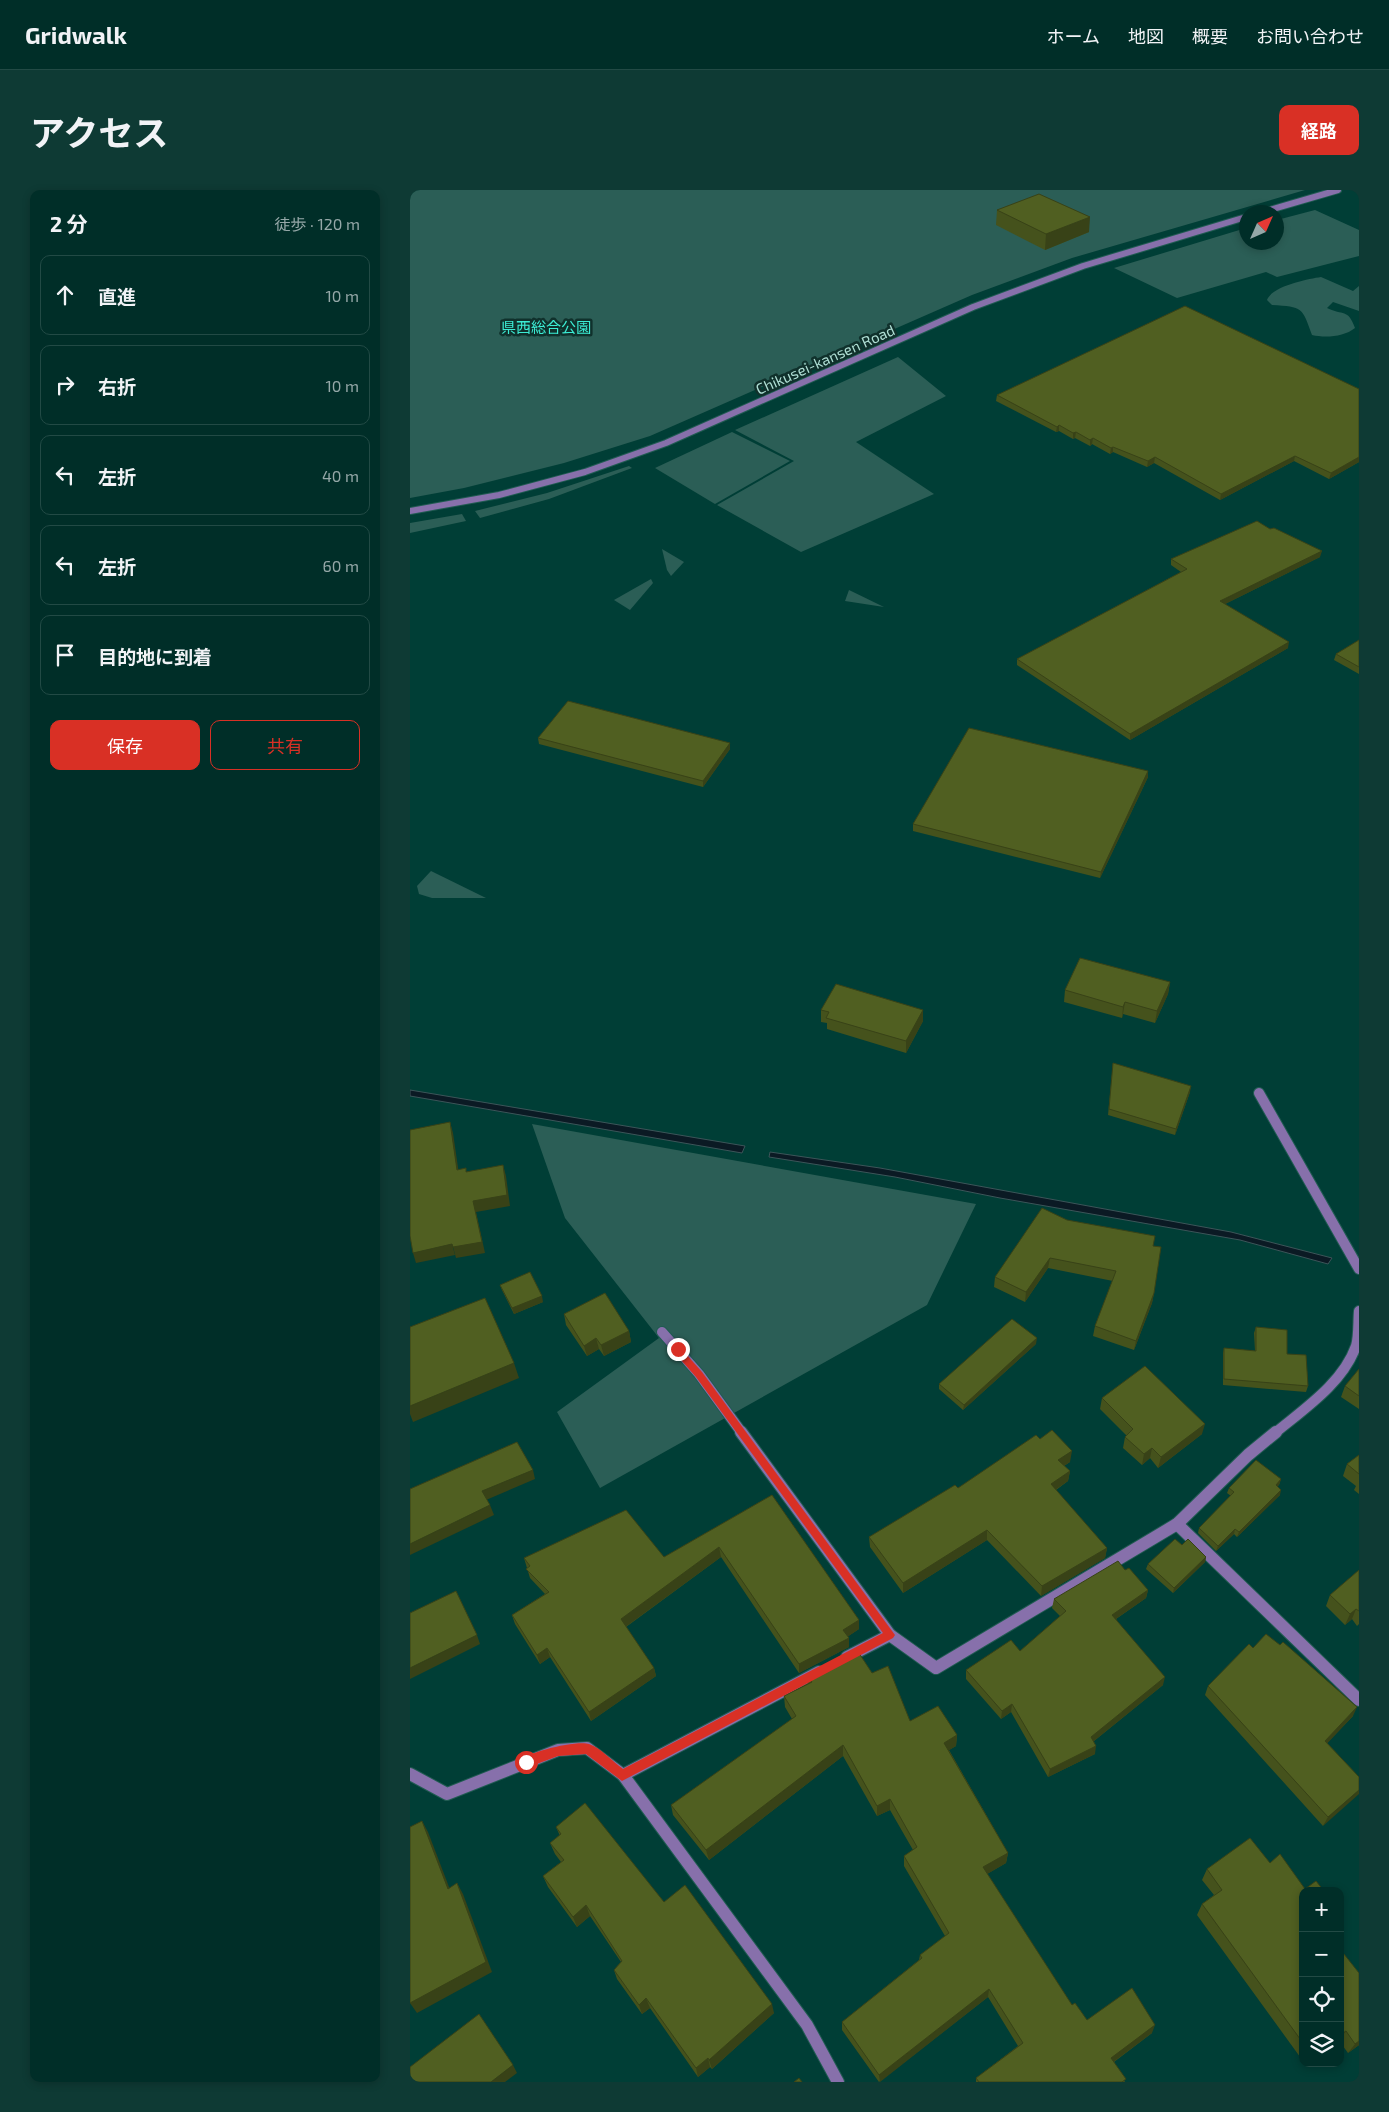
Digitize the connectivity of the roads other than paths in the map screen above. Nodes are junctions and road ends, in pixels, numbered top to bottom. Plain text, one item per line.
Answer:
1 (1338, 190) edge
2 (1284, 206) edge
3 (1239, 219) edge
4 (410, 512) edge
5 (1259, 1093) dead end
6 (1359, 1270) edge
7 (1359, 1311) edge
8 (662, 1332) dead end
9 (1177, 1524) junction
10 (890, 1635) junction
11 (1359, 1700) edge
12 (410, 1774) edge
13 (622, 1775) junction
14 (838, 2082) edge

1 - 2 street
3 - 4 street, Chikusei-kansen Road
5 - 6 street
7 - 9 street
8 - 10 street
9 - 10 street
9 - 11 street
10 - 13 street
12 - 13 street
13 - 14 street

